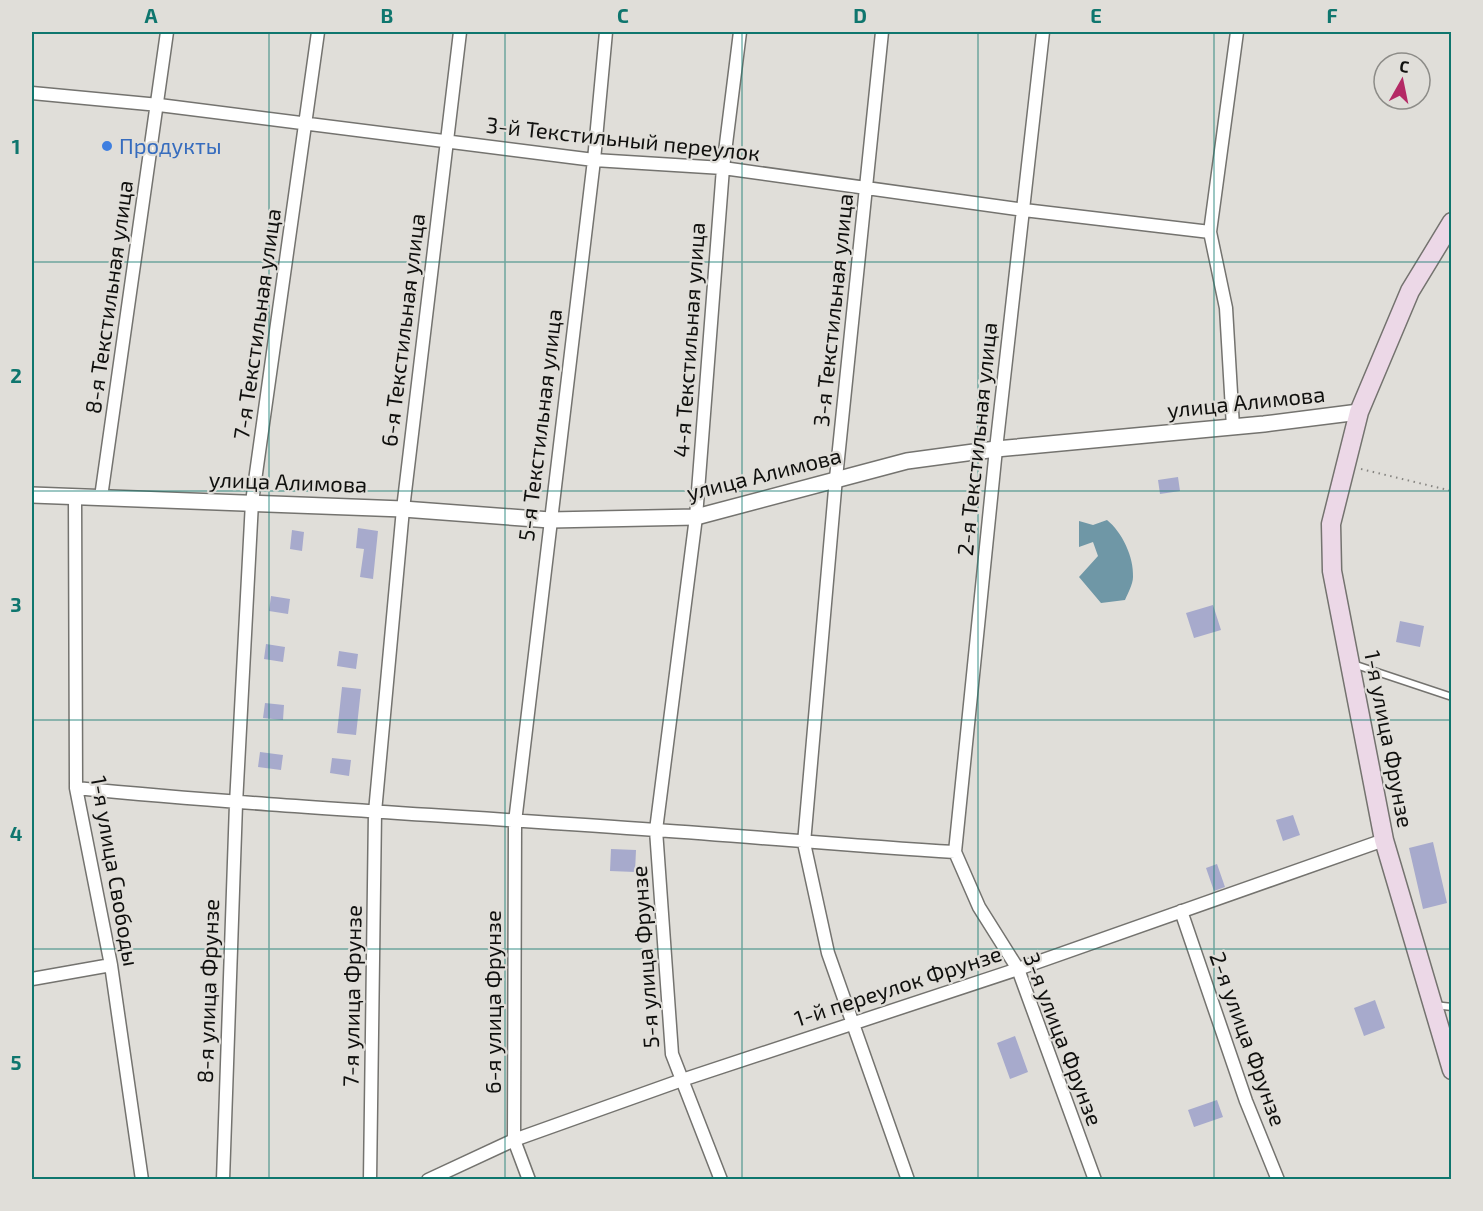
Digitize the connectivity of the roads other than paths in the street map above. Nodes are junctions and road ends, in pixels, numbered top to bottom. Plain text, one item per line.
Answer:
1 (167, 32) edge
2 (318, 32) edge
3 (460, 32) edge
4 (606, 32) edge
5 (740, 32) edge
6 (882, 32) edge
7 (1043, 32) edge
8 (1237, 32) edge
9 (32, 93) edge
10 (159, 105) junction
11 (307, 124) junction
12 (447, 142) junction
13 (594, 160) junction
14 (723, 168) junction
15 (866, 189) junction
16 (1024, 210) junction
17 (1452, 222) edge
18 (1210, 232) junction
19 (1359, 412) junction
20 (1233, 426) junction
21 (996, 449) junction
22 (836, 478) junction
23 (32, 495) edge
24 (75, 496) junction
25 (101, 497) junction
26 (252, 502) junction
27 (403, 509) junction
28 (696, 517) junction
29 (550, 520) junction
30 (1350, 663) junction
31 (1452, 698) edge
32 (76, 788) junction
33 (236, 804) junction
34 (375, 812) junction
35 (514, 822) junction
36 (656, 830) junction
37 (1384, 840) junction
38 (804, 843) junction
39 (955, 852) junction
40 (1181, 911) junction
41 (111, 965) junction
42 (1018, 969) junction
43 (32, 979) edge
44 (1431, 1005) junction
45 (1452, 1007) edge
46 (853, 1024) junction
47 (1452, 1070) edge
48 (682, 1080) junction
49 (514, 1140) junction
50 (142, 1179) edge
51 (223, 1179) edge
52 (370, 1179) edge
53 (428, 1179) edge
54 (529, 1179) edge
55 (721, 1179) edge
56 (908, 1179) edge
57 (1095, 1179) edge
58 (1278, 1179) edge

1 - 10 street, 8-я Текстильная улица
2 - 11 street, 7-я Текстильная улица
3 - 12 street, 6-я Текстильная улица
4 - 13 street, 5-я Текстильная улица
5 - 14 street, 4-я Текстильная улица
6 - 15 street, 3-я Текстильная улица
7 - 16 street, 2-я Текстильная улица
8 - 18 street
9 - 10 street, 3-й Текстильный переулок
10 - 11 street, 3-й Текстильный переулок
10 - 25 street, 8-я Текстильная улица
11 - 12 street, 3-й Текстильный переулок
11 - 26 street, 7-я Текстильная улица
12 - 13 street, 3-й Текстильный переулок
12 - 27 street, 6-я Текстильная улица
13 - 14 street, 3-й Текстильный переулок
13 - 29 street, 5-я Текстильная улица
14 - 15 street, 3-й Текстильный переулок
14 - 28 street, 4-я Текстильная улица
15 - 16 street, 3-й Текстильный переулок
15 - 22 street, 3-я Текстильная улица
16 - 18 street, 3-й Текстильный переулок
16 - 21 street, 2-я Текстильная улица
17 - 19 main road, 1-я улица Фрунзе
18 - 20 street
19 - 20 street, улица Алимова
19 - 30 main road, 1-я улица Фрунзе
20 - 21 street, улица Алимова
21 - 22 street, улица Алимова
21 - 39 street, 2-я Текстильная улица
22 - 28 street, улица Алимова
22 - 38 street, 3-я Текстильная улица
23 - 24 street, улица Алимова
24 - 25 street, улица Алимова
24 - 32 street, 1-я улица Свободы
25 - 26 street, улица Алимова
26 - 27 street, улица Алимова
26 - 33 street, 7-я Текстильная улица
27 - 29 street, улица Алимова
27 - 34 street, 6-я Текстильная улица
28 - 29 street, улица Алимова
28 - 36 street, 4-я Текстильная улица
29 - 35 street, 5-я Текстильная улица
30 - 31 lane
30 - 37 main road, 1-я улица Фрунзе
32 - 33 street
32 - 41 street, 1-я улица Свободы
33 - 34 street
33 - 51 street, 8-я улица Фрунзе
34 - 35 street
34 - 52 street, 7-я улица Фрунзе
35 - 36 street
35 - 49 street, 6-я улица Фрунзе
36 - 38 street
36 - 48 street, 5-я улица Фрунзе
37 - 40 street, 1-й переулок Фрунзе
37 - 44 main road, 1-я улица Фрунзе
38 - 39 street
38 - 46 street, 3-я Текстильная улица
39 - 42 street, 3-я улица Фрунзе
40 - 42 street, 1-й переулок Фрунзе
40 - 58 street, 2-я улица Фрунзе
41 - 43 street
41 - 50 street, 1-я улица Свободы
42 - 46 street, 1-й переулок Фрунзе
42 - 57 street, 3-я улица Фрунзе
44 - 45 lane
44 - 47 main road, 1-я улица Фрунзе
46 - 48 street, 1-й переулок Фрунзе
46 - 56 street, 3-я Текстильная улица
48 - 49 street, 1-й переулок Фрунзе
48 - 55 street, 5-я улица Фрунзе
49 - 53 street, 1-й переулок Фрунзе
49 - 54 street, 6-я улица Фрунзе

